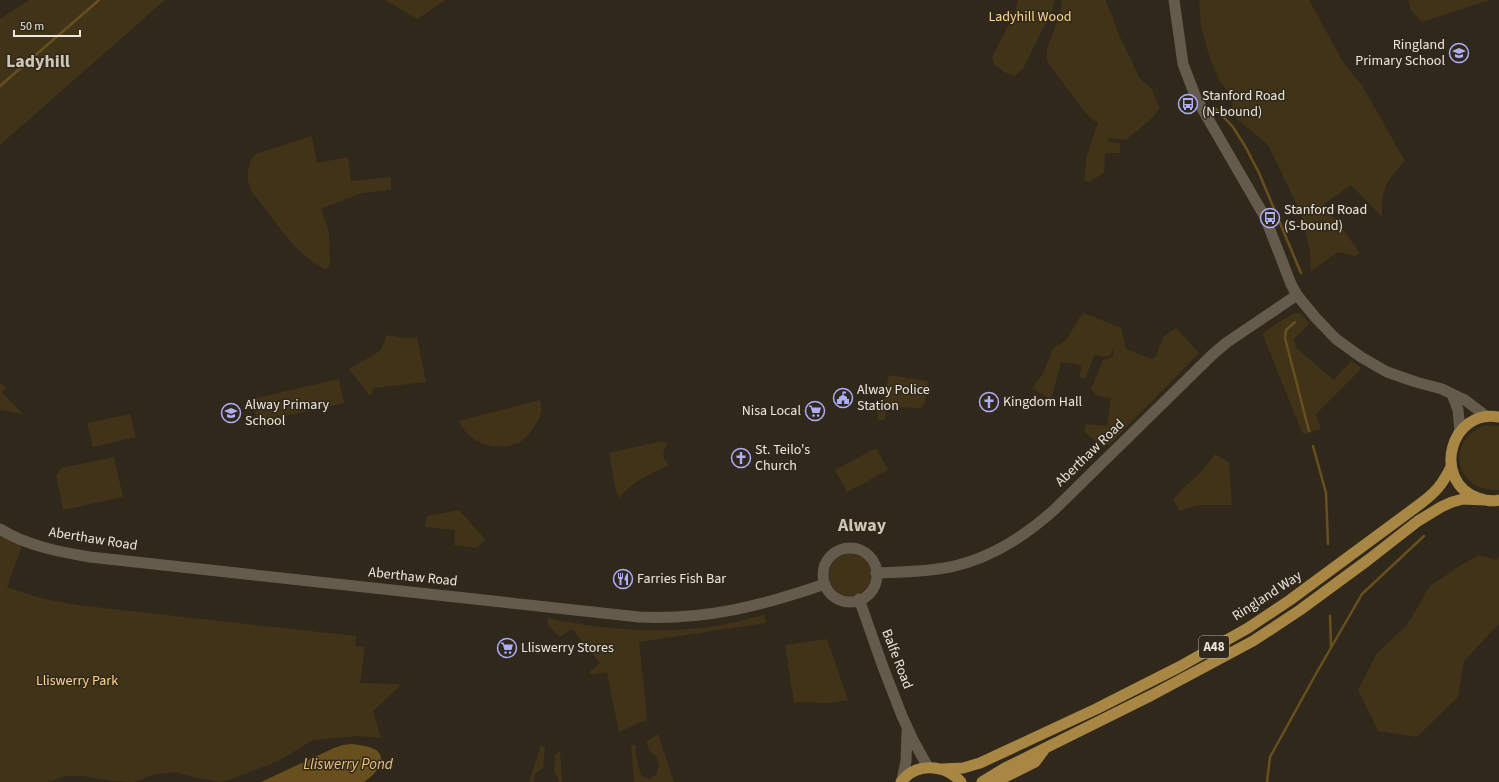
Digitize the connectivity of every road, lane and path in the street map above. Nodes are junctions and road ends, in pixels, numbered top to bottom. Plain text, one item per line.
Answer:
1 (1174, 0) edge
2 (1297, 295) junction
3 (1452, 394) junction
4 (1486, 416) junction
5 (1499, 416) edge
6 (1460, 431) junction
7 (1451, 467) junction
8 (1484, 500) junction
9 (1499, 500) edge
10 (0, 529) edge
11 (876, 573) junction
12 (825, 584) junction
13 (859, 599) junction
14 (907, 728) junction
15 (1046, 748) junction
16 (928, 767) junction
17 (942, 769) junction
18 (901, 781) edge
19 (961, 782) edge
20 (982, 782) edge
21 (995, 782) edge

1 - 2 street
2 - 3 street
2 - 11 street, Aberthaw Road
3 - 4 street
3 - 6 street
4 - 5 main road, Ringland Way / A48
4 - 6 main road, Ringland Way / A48
6 - 7 main road, Ringland Way / A48
7 - 8 main road, Ringland Way / A48
7 - 17 main road, Ringland Way / A48
8 - 9 main road, Ringland Way / A48
8 - 15 main road, Ringland Way / A48
10 - 12 street, Aberthaw Road
11 - 12 street
11 - 13 street
12 - 13 street
13 - 14 street, Balfe Road
14 - 16 street, Balfe Road
14 - 18 street, Balfe Road
15 - 20 main road, Ringland Way / A48
15 - 21 main road, Ringland Way / A48
16 - 17 main road, Balfe Road / A48
16 - 18 main road, Balfe Road / A48
17 - 19 main road, Balfe Road / A48

